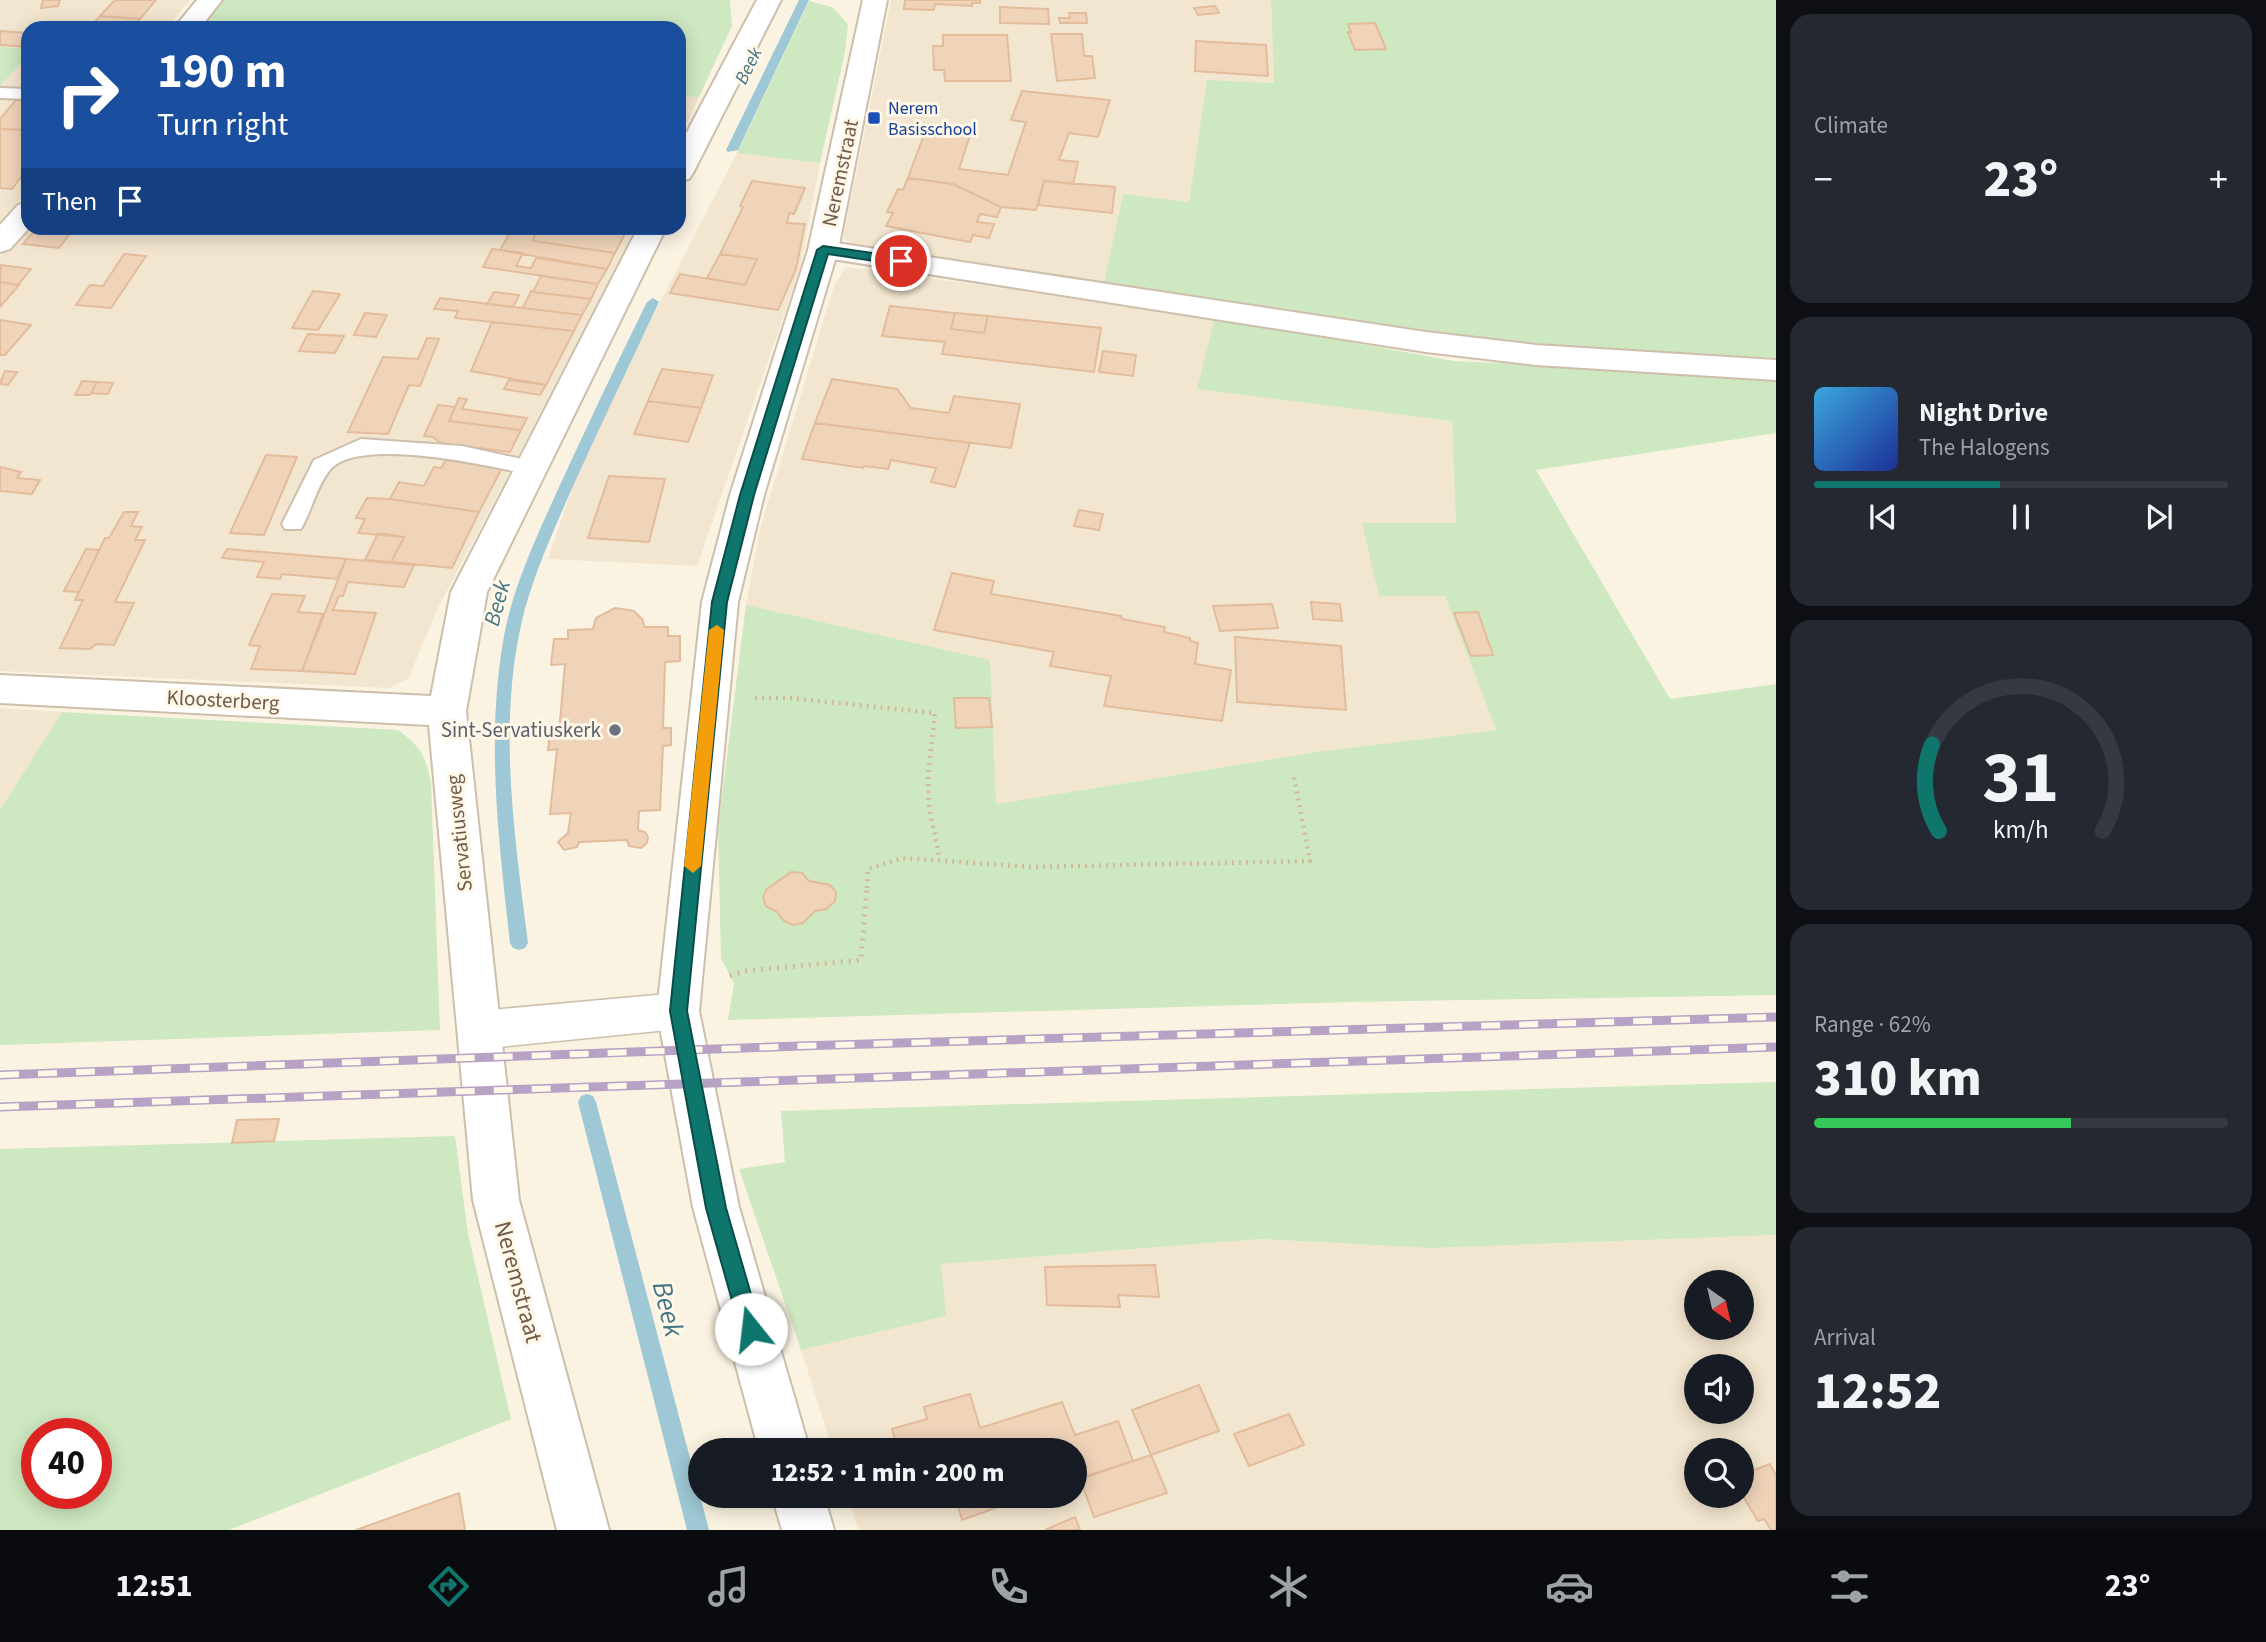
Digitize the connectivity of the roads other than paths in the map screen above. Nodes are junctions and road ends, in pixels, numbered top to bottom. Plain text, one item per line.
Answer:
1 (210, 0) edge
2 (768, 0) edge
3 (875, 0) edge
4 (193, 21) edge
5 (0, 93) edge
6 (21, 93) edge
7 (686, 159) edge
8 (21, 219) edge
9 (648, 235) edge
10 (0, 243) edge
11 (823, 250) junction
12 (1776, 370) edge
13 (531, 468) junction
14 (293, 524) dead end
15 (0, 688) edge
16 (447, 711) junction
17 (679, 1003) junction
18 (479, 1030) junction
19 (781, 1438) edge
20 (802, 1508) edge
21 (583, 1530) edge
22 (808, 1530) edge

1 - 4 street
2 - 7 street
3 - 11 street, Neremstraat
5 - 6 lane
8 - 10 street
9 - 13 street, Servatiusweg
11 - 12 street
11 - 17 street, Neremstraat
13 - 14 lane
13 - 16 street, Servatiusweg
15 - 16 street, Kloosterberg
16 - 18 street, Servatiusweg
17 - 18 street
17 - 19 street, Neremstraat
18 - 21 street, Neremstraat
20 - 22 street

